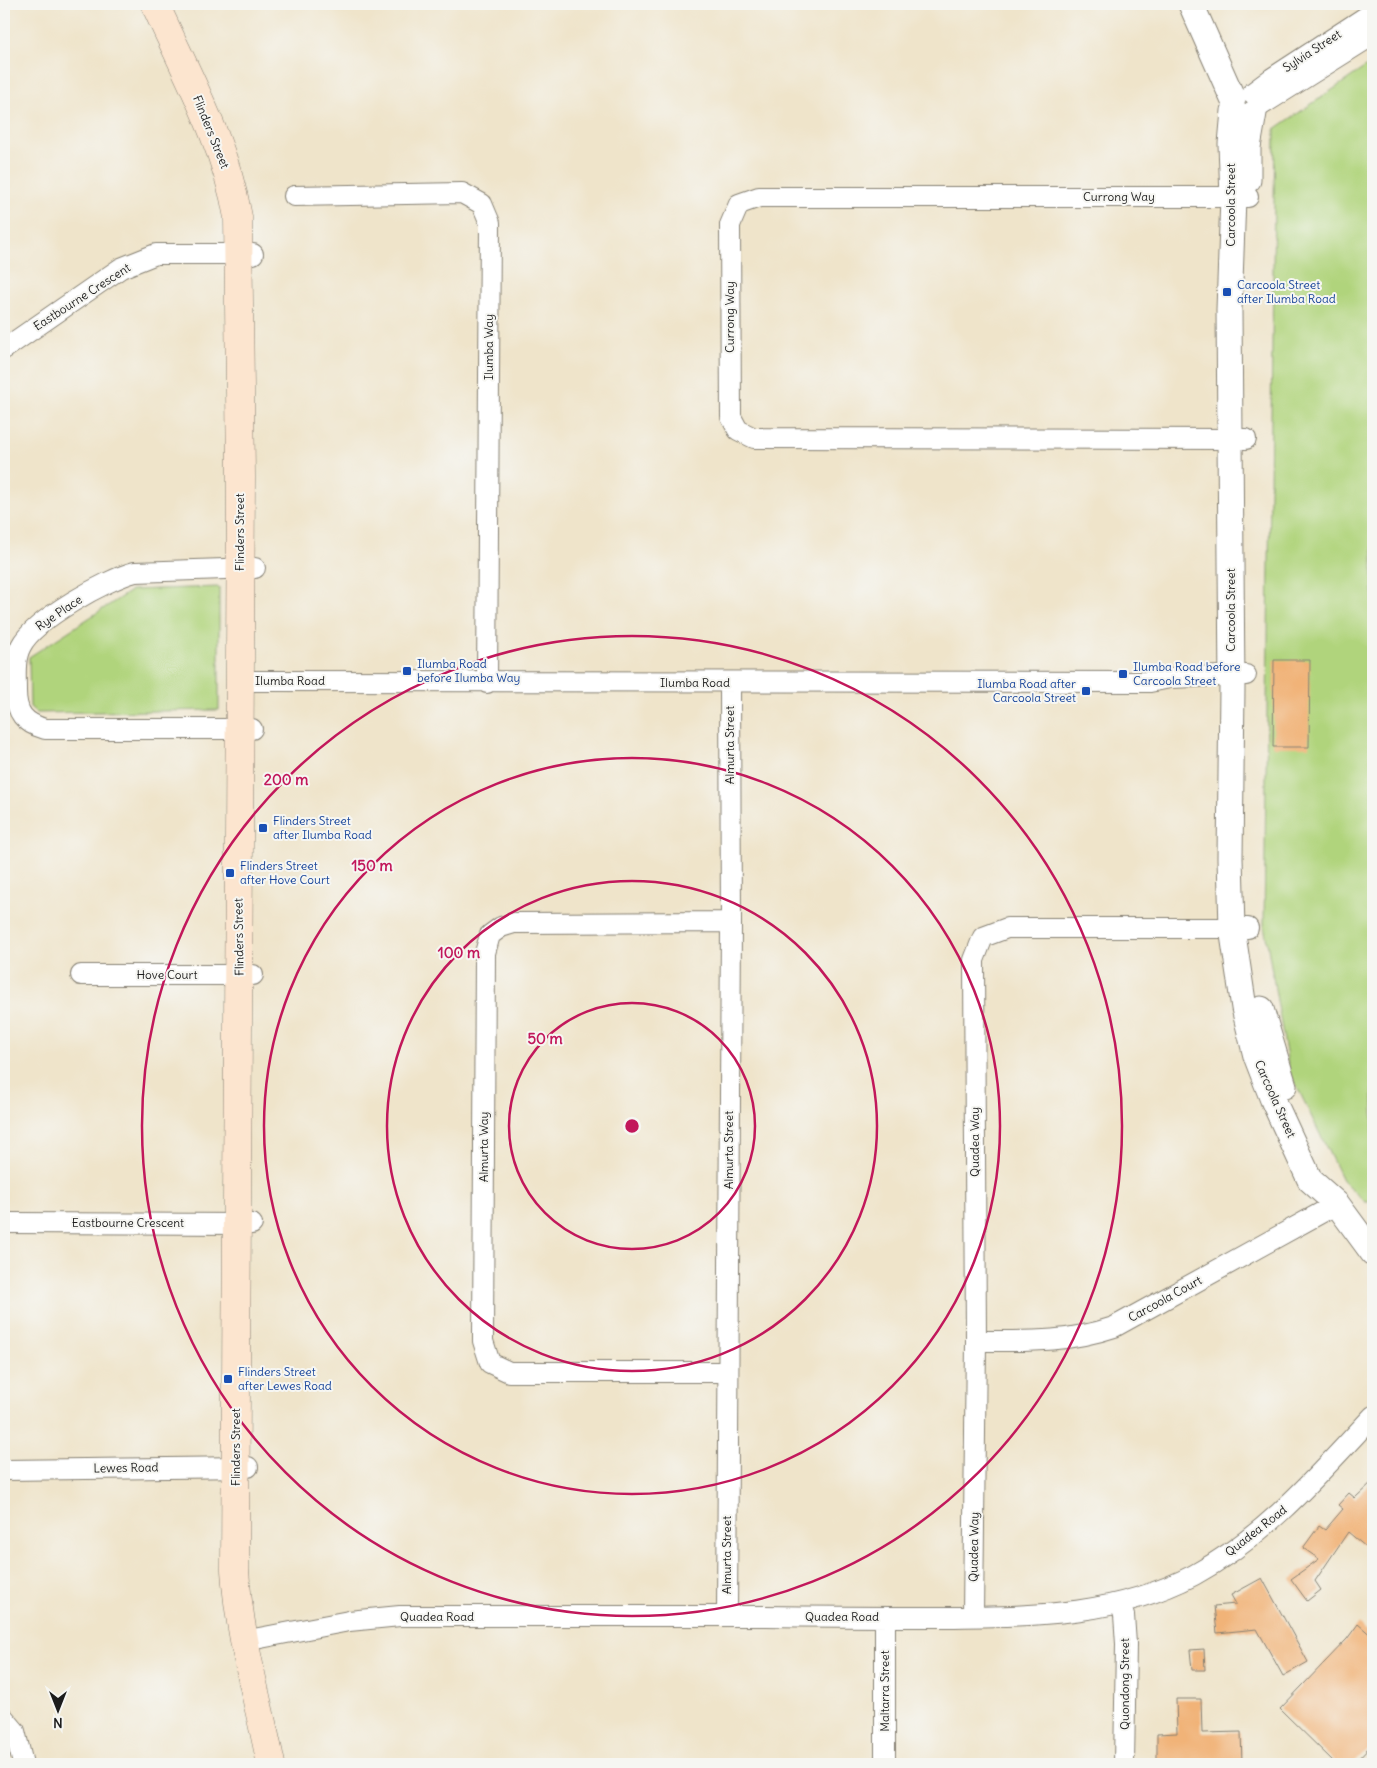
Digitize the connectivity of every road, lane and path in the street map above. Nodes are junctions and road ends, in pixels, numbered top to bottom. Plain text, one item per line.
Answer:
1 (155, 4) edge
2 (169, 4) edge
3 (1199, 5) edge
4 (1373, 12) edge
5 (1373, 35) edge
6 (1246, 102) junction
7 (294, 196) dead end
8 (1240, 197) junction
9 (247, 254) junction
10 (4, 349) edge
11 (1238, 439) junction
12 (248, 568) junction
13 (246, 681) junction
14 (1239, 681) junction
15 (486, 683) junction
16 (730, 683) junction
17 (246, 729) junction
18 (731, 922) junction
19 (1240, 928) junction
20 (81, 975) dead end
21 (246, 975) junction
22 (1337, 1204) junction
23 (4, 1223) edge
24 (245, 1224) junction
25 (1370, 1243) edge
26 (976, 1342) junction
27 (728, 1372) junction
28 (1373, 1416) edge
29 (242, 1467) junction
30 (4, 1470) edge
31 (1120, 1603) junction
32 (727, 1616) junction
33 (973, 1616) junction
34 (885, 1617) junction
35 (251, 1639) junction
36 (4, 1718) edge
37 (23, 1764) edge
38 (271, 1764) edge
39 (284, 1764) edge
40 (885, 1764) edge
41 (1124, 1764) edge

1 - 9 main road, Flinders Street
2 - 9 main road, Flinders Street
3 - 6 street
4 - 6 street, Sylvia Street
5 - 6 street, Sylvia Street
6 - 8 street, Carcoola Street
7 - 15 street, Ilumba Way
8 - 11 street, Carcoola Street
8 - 11 street, Currong Way
9 - 10 street, Eastbourne Crescent
9 - 12 main road, Flinders Street
11 - 14 street, Carcoola Street
12 - 13 main road, Flinders Street
12 - 17 street, Rye Place
13 - 15 street, Ilumba Road
13 - 17 main road, Flinders Street
14 - 16 street, Ilumba Road
14 - 19 street, Carcoola Street
15 - 16 street, Ilumba Road
16 - 18 street, Almurta Street
17 - 21 main road, Flinders Street
18 - 27 street, Almurta Street
18 - 27 street, Almurta Way
19 - 22 street, Carcoola Street
19 - 26 street, Quadea Way
20 - 21 street, Hove Court
21 - 24 main road, Flinders Street
22 - 25 street, Carcoola Street
22 - 26 street, Carcoola Court
23 - 24 street, Eastbourne Crescent
24 - 29 main road, Flinders Street
26 - 33 street, Quadea Way
27 - 32 street, Almurta Street
28 - 31 street, Quadea Road
29 - 30 street, Lewes Road
29 - 35 main road, Flinders Street
31 - 33 street, Quadea Road
31 - 41 street, Quondong Street
32 - 34 street, Quadea Road
32 - 35 street, Quadea Road
33 - 34 street, Quadea Road
34 - 40 street, Maltarra Street
35 - 38 main road, Flinders Street
35 - 39 main road, Flinders Street
36 - 37 street

